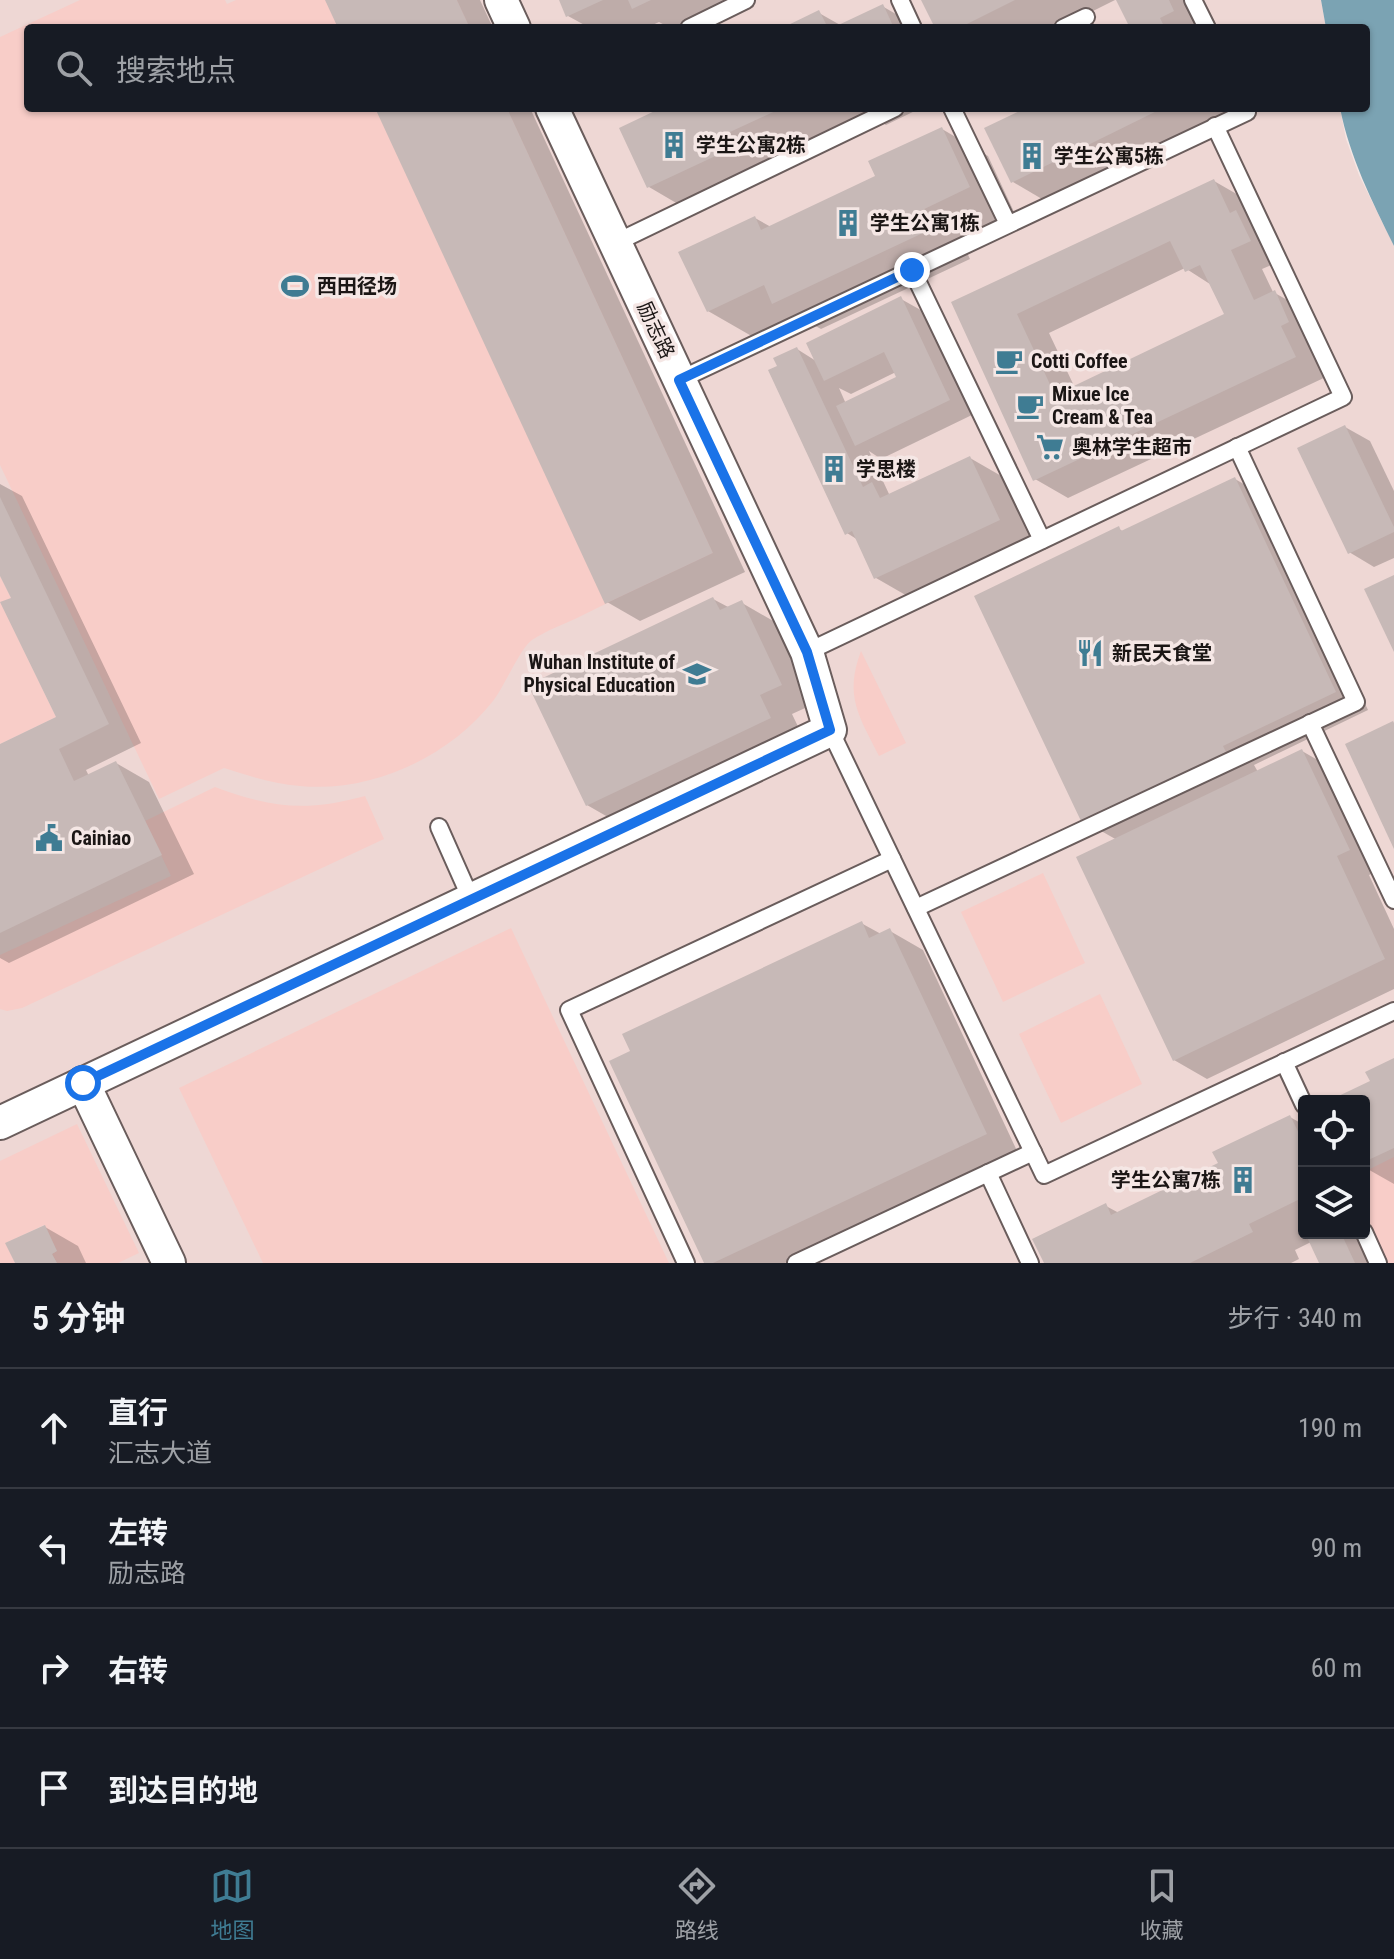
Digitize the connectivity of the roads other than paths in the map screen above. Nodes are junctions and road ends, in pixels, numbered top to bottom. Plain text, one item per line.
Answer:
1 (501, 0) edge
2 (746, 0) edge
3 (900, 0) edge
4 (1193, 0) edge
5 (1086, 17) dead end
6 (512, 24) edge
7 (697, 24) edge
8 (911, 24) edge
9 (1071, 24) edge
10 (1205, 24) edge
11 (554, 112) edge
12 (887, 112) edge
13 (954, 112) edge
14 (1247, 112) edge
15 (1215, 126) junction
16 (1008, 224) junction
17 (615, 243) junction
18 (912, 270) junction
19 (679, 380) junction
20 (1237, 447) junction
21 (1042, 540) junction
22 (807, 652) junction
23 (1310, 723) junction
24 (830, 730) junction
25 (439, 827) dead end
26 (892, 859) junction
27 (471, 899) junction
28 (1394, 900) edge
29 (916, 908) junction
30 (1394, 1011) edge
31 (1284, 1062) junction
32 (83, 1083) junction
33 (1299, 1095) edge
34 (0, 1123) edge
35 (1033, 1152) junction
36 (988, 1173) junction
37 (1367, 1239) edge
38 (169, 1263) edge
39 (686, 1263) edge
40 (796, 1263) edge
41 (1030, 1263) edge
42 (1378, 1263) edge

1 - 6 street
2 - 7 lane
3 - 8 lane
4 - 10 lane
5 - 9 lane
11 - 17 street, 励志路
12 - 17 lane
13 - 16 lane
14 - 15 lane
15 - 16 lane
15 - 20 lane
16 - 18 lane
17 - 19 street, 励志路
18 - 19 lane
18 - 21 lane
19 - 22 street, 励志路
20 - 21 lane
20 - 23 lane
21 - 22 lane
22 - 24 street, 励志路
23 - 28 lane
23 - 29 lane
24 - 26 lane
24 - 27 street
25 - 27 lane
26 - 29 lane
26 - 39 lane
27 - 32 street
29 - 35 lane
30 - 31 lane
31 - 33 lane
31 - 35 lane
32 - 34 street
32 - 38 street
35 - 36 lane
36 - 40 lane
36 - 41 lane
37 - 42 lane

